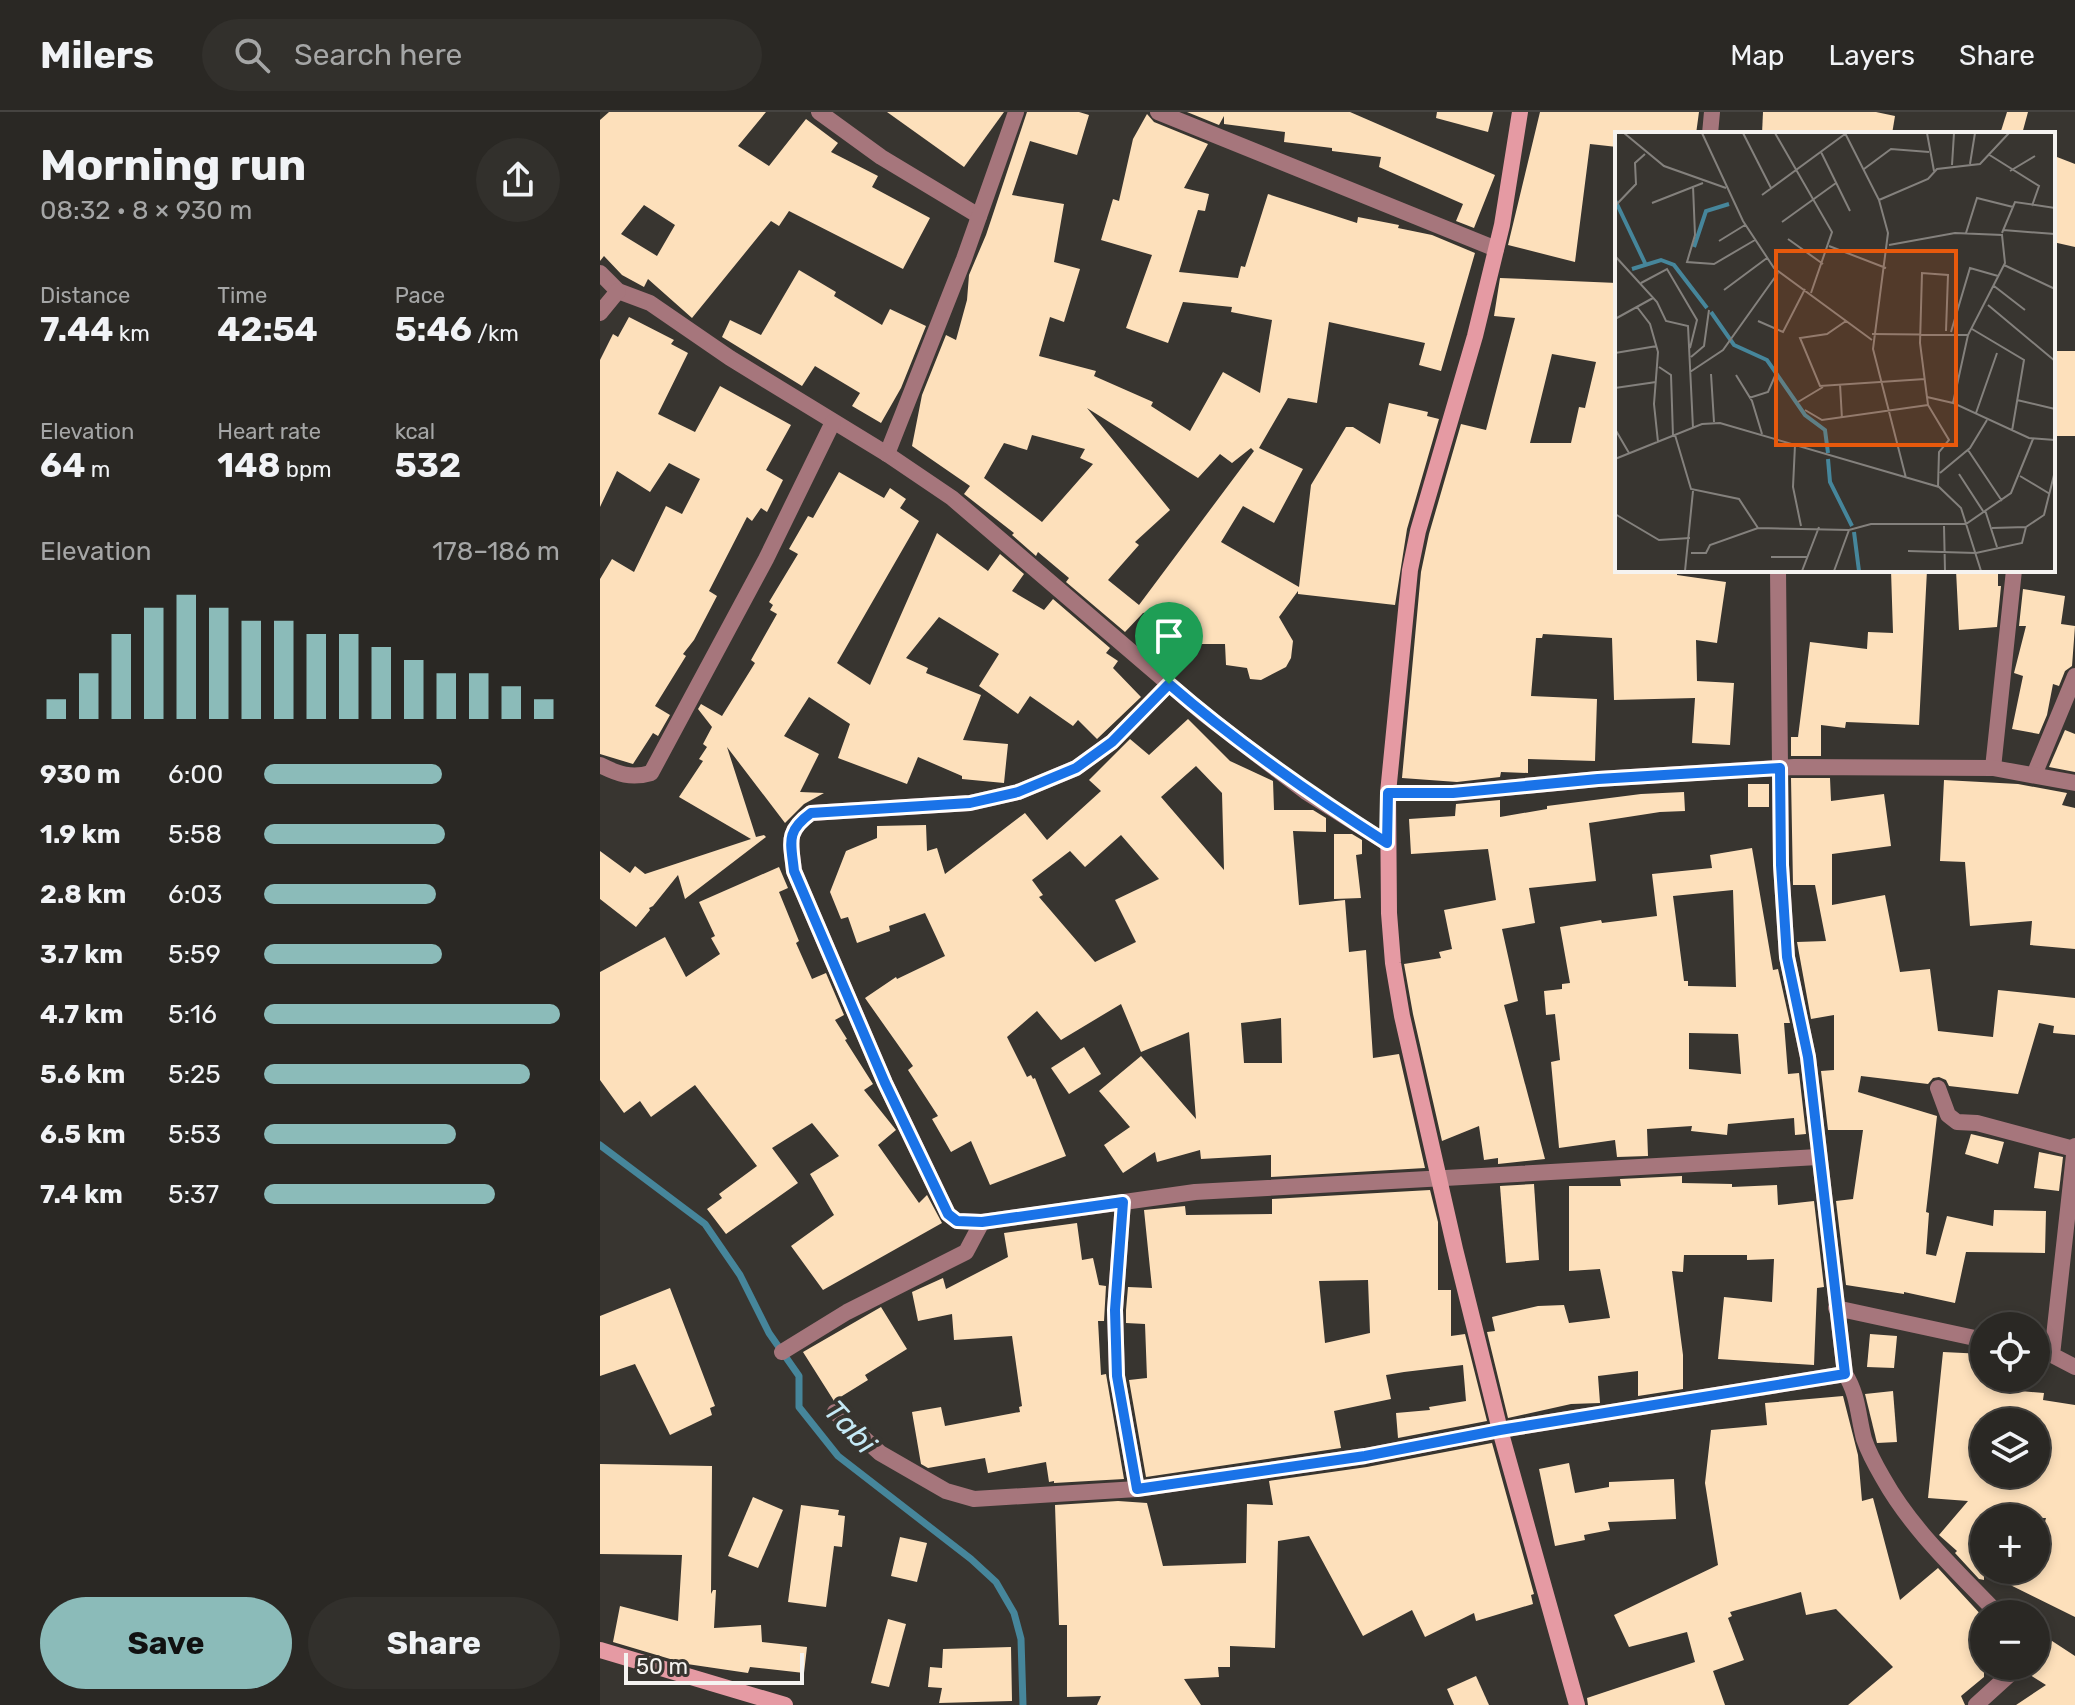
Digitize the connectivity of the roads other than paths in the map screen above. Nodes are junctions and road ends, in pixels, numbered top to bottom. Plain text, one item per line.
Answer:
1 (819, 112) edge
2 (1016, 112) edge
3 (1158, 112) edge
4 (1520, 112) edge
5 (1712, 112) edge
6 (1710, 132) edge
7 (979, 216) junction
8 (1496, 249) junction
9 (600, 273) edge
10 (618, 291) junction
11 (600, 313) edge
12 (833, 422) junction
13 (887, 454) junction
14 (1778, 572) edge
15 (2014, 572) edge
16 (2075, 676) edge
17 (1169, 684) junction
18 (600, 765) edge
19 (1780, 768) junction
20 (1993, 768) junction
21 (2034, 775) junction
22 (2075, 783) edge
23 (1388, 793) junction
24 (1387, 843) junction
25 (1938, 1088) dead end
26 (2075, 1148) edge
27 (1818, 1157) junction
28 (1439, 1179) junction
29 (1123, 1202) junction
30 (982, 1222) junction
31 (1836, 1308) junction
32 (2050, 1313) edge
33 (1970, 1337) edge
34 (782, 1352) dead end
35 (2050, 1356) edge
36 (2075, 1367) edge
37 (1845, 1374) junction
38 (835, 1412) dead end
39 (1500, 1430) junction
40 (1137, 1489) junction
41 (1985, 1600) edge
42 (600, 1650) edge
43 (2003, 1680) edge
44 (756, 1701) edge
45 (785, 1705) edge
46 (1577, 1705) edge
47 (1976, 1705) edge

1 - 7 street
2 - 7 street
3 - 8 street
4 - 8 street
5 - 6 street
7 - 13 street
8 - 23 street
9 - 10 street
10 - 11 street
10 - 12 street
12 - 13 street
12 - 18 street
13 - 17 street
14 - 19 street
15 - 20 street
16 - 21 street
17 - 24 street
17 - 30 street
19 - 20 street
19 - 23 street
19 - 27 street
20 - 21 street
21 - 22 street
23 - 24 street
24 - 28 street
25 - 26 street
26 - 32 street
27 - 28 street
27 - 31 street
28 - 29 street
28 - 39 street
29 - 30 street
29 - 40 street
30 - 34 street
31 - 33 street
31 - 37 street
35 - 36 street
37 - 39 street
37 - 41 street
38 - 40 street
39 - 40 street
39 - 46 street
42 - 44 street
43 - 47 street
44 - 45 street

